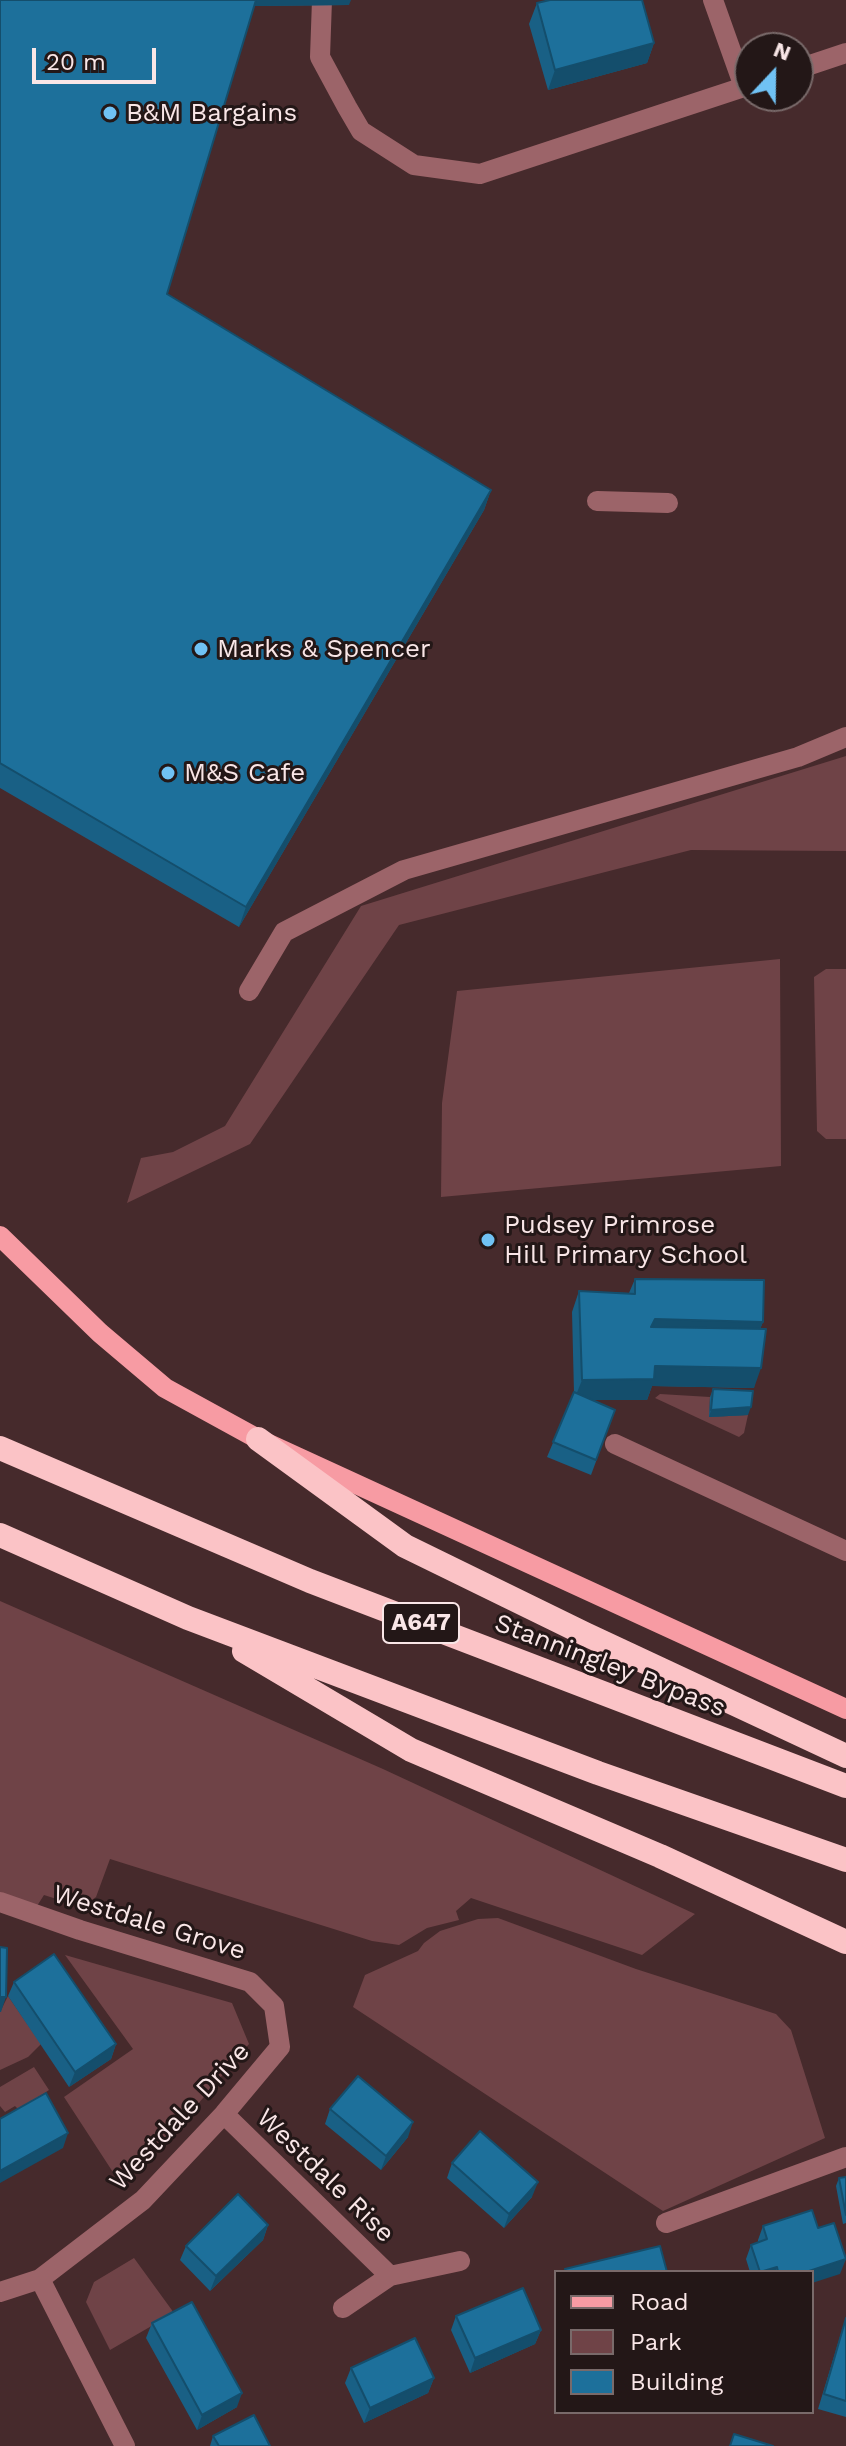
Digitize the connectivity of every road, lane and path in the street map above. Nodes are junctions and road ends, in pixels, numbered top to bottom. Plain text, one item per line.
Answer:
1 (322, 0) edge
2 (713, 0) edge
3 (734, 53) edge
4 (846, 53) edge
5 (814, 64) edge
6 (734, 90) edge
7 (597, 501) dead end
8 (668, 503) dead end
9 (846, 737) edge
10 (249, 991) dead end
11 (0, 1236) edge
12 (258, 1439) junction
13 (615, 1444) dead end
14 (0, 1448) edge
15 (0, 1535) edge
16 (846, 1551) edge
17 (188, 1618) junction
18 (846, 1709) edge
19 (846, 1756) edge
20 (846, 1786) edge
21 (846, 1860) edge
22 (0, 1902) edge
23 (846, 1942) edge
24 (274, 2006) joint
25 (224, 2114) junction
26 (846, 2157) edge
27 (666, 2223) dead end
28 (460, 2261) dead end
29 (390, 2276) junction
30 (40, 2279) junction
31 (0, 2292) edge
32 (343, 2308) dead end
33 (125, 2446) edge

1 - 6 street
2 - 3 street
4 - 5 street
7 - 8 street
9 - 10 street
11 - 12 main road
12 - 18 main road
12 - 19 highway, A647
13 - 16 street
14 - 20 highway, Stanningley Bypass / A647
15 - 17 highway
17 - 21 highway
17 - 23 highway
22 - 24 street, Westdale Grove
24 - 25 street, Westdale Drive
25 - 29 street, Westdale Rise
25 - 30 street, Westdale Drive
26 - 27 street
28 - 29 street
29 - 32 street
30 - 31 street, Westdale Drive
30 - 33 street

